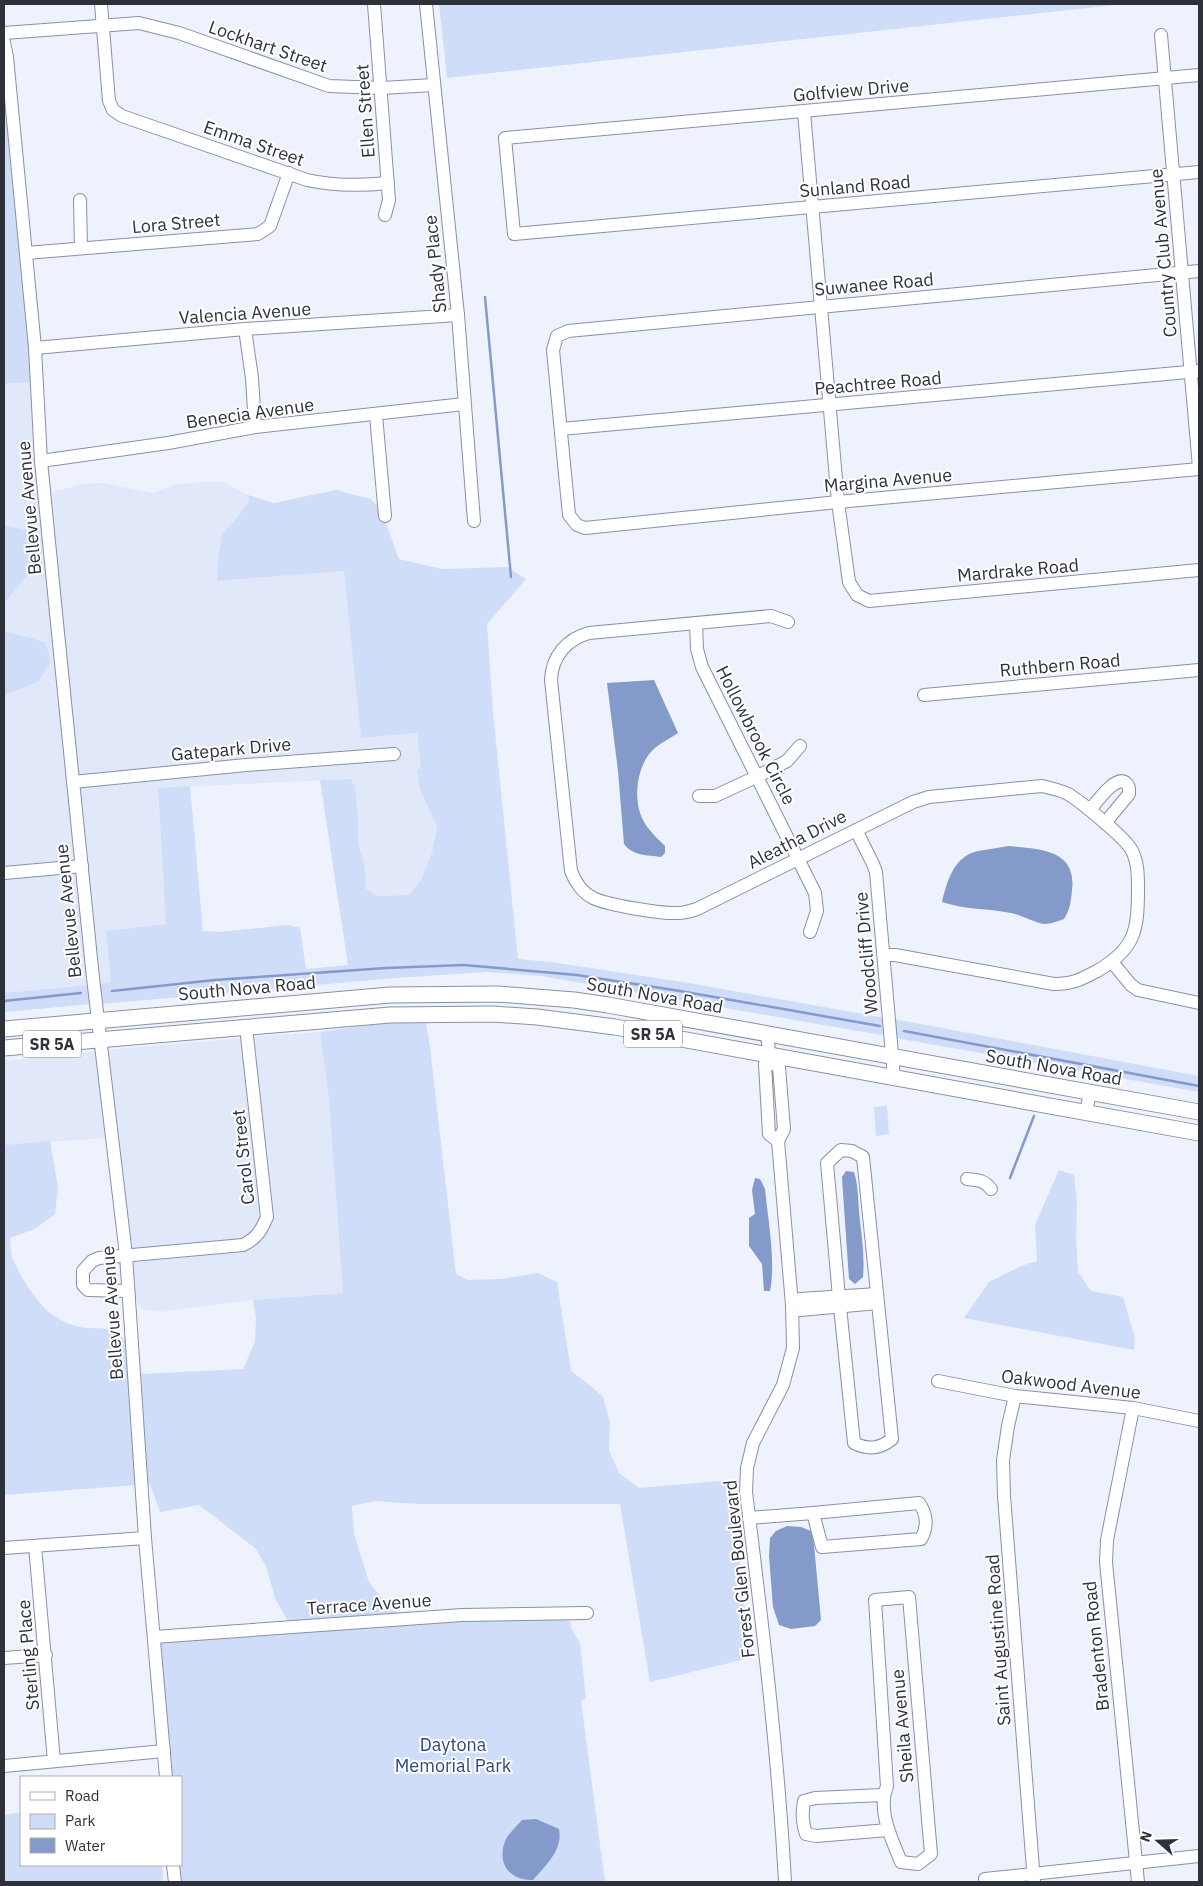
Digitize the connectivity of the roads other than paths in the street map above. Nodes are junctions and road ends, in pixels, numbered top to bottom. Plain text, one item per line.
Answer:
1 (101, 4) edge
2 (374, 4) edge
3 (426, 4) edge
4 (102, 26) junction
5 (4, 33) edge
6 (1161, 35) dead end
7 (4, 42) edge
8 (1199, 75) edge
9 (1165, 78) junction
10 (434, 85) junction
11 (381, 88) junction
12 (804, 112) junction
13 (1199, 172) edge
14 (289, 174) junction
15 (1173, 174) junction
16 (388, 183) junction
17 (80, 200) dead end
18 (812, 208) junction
19 (385, 215) dead end
20 (514, 234) joint
21 (81, 248) junction
22 (26, 252) junction
23 (1199, 271) edge
24 (1182, 272) junction
25 (821, 306) junction
26 (458, 315) junction
27 (246, 329) junction
28 (35, 348) junction
29 (1195, 371) edge
30 (464, 404) junction
31 (830, 405) junction
32 (376, 415) junction
33 (255, 427) junction
34 (561, 429) junction
35 (41, 461) junction
36 (1199, 468) edge
37 (838, 502) junction
38 (385, 516) dead end
39 (474, 521) dead end
40 (1199, 570) edge
41 (788, 622) dead end
42 (696, 623) junction
43 (1199, 670) edge
44 (924, 695) dead end
45 (800, 746) dead end
46 (394, 754) dead end
47 (756, 777) junction
48 (73, 782) junction
49 (698, 796) dead end
50 (1090, 810) junction
51 (1105, 823) junction
52 (856, 830) junction
53 (799, 858) junction
54 (82, 866) junction
55 (4, 873) edge
56 (810, 932) dead end
57 (884, 955) junction
58 (1112, 962) junction
59 (538, 997) junction
60 (1199, 1003) edge
61 (537, 1017) junction
62 (98, 1020) junction
63 (246, 1027) junction
64 (4, 1028) edge
65 (767, 1033) junction
66 (100, 1040) junction
67 (4, 1048) edge
68 (893, 1057) junction
69 (770, 1058) junction
70 (894, 1077) junction
71 (1090, 1093) junction
72 (1086, 1112) junction
73 (1199, 1112) edge
74 (1199, 1133) edge
75 (966, 1179) dead end
76 (991, 1189) dead end
77 (126, 1255) junction
78 (128, 1291) junction
79 (878, 1298) junction
80 (839, 1302) junction
81 (792, 1305) junction
82 (938, 1381) dead end
83 (1015, 1396) junction
84 (1133, 1408) junction
85 (1199, 1422) edge
86 (813, 1513) junction
87 (749, 1518) junction
88 (145, 1538) junction
89 (35, 1546) junction
90 (4, 1548) edge
91 (587, 1613) dead end
92 (154, 1637) junction
93 (46, 1655) junction
94 (4, 1658) edge
95 (164, 1751) junction
96 (54, 1761) junction
97 (4, 1766) edge
98 (166, 1776) edge
99 (883, 1795) junction
100 (802, 1819) junction
101 (782, 1821) junction
102 (888, 1830) junction
103 (1199, 1856) edge
104 (1136, 1863) junction
105 (173, 1866) edge
106 (1034, 1878) edge
107 (984, 1879) dead end
108 (175, 1882) edge
109 (785, 1882) edge
110 (1138, 1882) edge

1 - 4 street
2 - 11 street, Ellen Street
3 - 10 street, Shady Place
4 - 5 street, Lockhart Street
4 - 11 street, Lockhart Street
4 - 14 street, Emma Street
6 - 9 street, Country Club Avenue
7 - 22 street, Bellevue Avenue
8 - 9 street, Golfview Drive
9 - 12 street, Golfview Drive
9 - 15 street, Country Club Avenue
10 - 11 street, Lockhart Street
10 - 26 street, Shady Place
11 - 16 street, Ellen Street
12 - 18 street
12 - 20 street, Golfview Drive
13 - 15 street, Sunland Road
14 - 16 street, Emma Street
14 - 21 street, Lora Street
15 - 18 street, Sunland Road
15 - 24 street, Country Club Avenue
16 - 19 street, Ellen Street
17 - 21 street
18 - 20 street, Sunland Road
18 - 25 street
21 - 22 street, Lora Street
22 - 28 street, Bellevue Avenue
23 - 24 street, Suwanee Road
24 - 25 street, Suwanee Road
24 - 29 street, Country Club Avenue
25 - 31 street
25 - 34 street, Suwanee Road
26 - 27 street, Valencia Avenue
26 - 30 street, Shady Place
27 - 28 street, Valencia Avenue
27 - 33 street
28 - 35 street, Bellevue Avenue
29 - 31 street, Peachtree Road
29 - 36 street, Country Club Avenue
30 - 32 street, Benecia Avenue
30 - 39 street, Shady Place
31 - 34 street, Peachtree Road
31 - 37 street
32 - 33 street, Benecia Avenue
32 - 38 street
33 - 35 street, Benecia Avenue
34 - 37 street, Margina Avenue
35 - 48 street, Bellevue Avenue
36 - 37 street, Margina Avenue
37 - 40 street, Mardrake Road
41 - 42 street, Aleatha Drive
42 - 47 street, Hollowbrook Circle
42 - 53 street, Aleatha Drive
43 - 44 street, Ruthbern Road
45 - 47 street
46 - 48 street, Gatepark Drive
47 - 49 street
47 - 53 street, Hollowbrook Circle
48 - 54 street, Bellevue Avenue
50 - 51 street, Aleatha Drive
50 - 51 street
50 - 52 street, Aleatha Drive
51 - 58 street, Aleatha Drive
52 - 53 street, Aleatha Drive
52 - 57 street, Woodcliff Drive
53 - 56 street, Hollowbrook Circle
54 - 55 street
54 - 62 street, Bellevue Avenue
57 - 58 street, Aleatha Drive
57 - 68 street, Woodcliff Drive
58 - 60 street
59 - 61 street
59 - 62 main road, South Nova Road / SR 5A
59 - 65 main road, South Nova Road / SR 5A
61 - 63 main road, SR 5A
61 - 69 main road, SR 5A
62 - 64 main road, SR 5A
62 - 66 street, Bellevue Avenue
63 - 66 main road, SR 5A
63 - 77 street, Carol Street
65 - 68 main road, South Nova Road / SR 5A
65 - 69 street
66 - 67 main road, SR 5A
66 - 77 street, Bellevue Avenue
68 - 70 street, Woodcliff Drive
68 - 71 main road, South Nova Road / SR 5A
69 - 70 main road, SR 5A
69 - 81 street, Forest Glen Boulevard
70 - 72 main road, SR 5A
71 - 72 street
71 - 73 main road, South Nova Road / SR 5A
72 - 74 main road, SR 5A
75 - 76 street
77 - 78 street, Bellevue Avenue
77 - 78 street, Carol Street
78 - 88 street, Bellevue Avenue
79 - 80 street
79 - 80 street
79 - 80 street
80 - 81 street
81 - 87 street, Forest Glen Boulevard
82 - 83 street, Oakwood Avenue
83 - 84 street, Oakwood Avenue
83 - 106 street, Saint Augustine Road
84 - 85 street, Oakwood Avenue
84 - 104 street, Bradenton Road
86 - 86 street
86 - 87 street
87 - 101 street, Forest Glen Boulevard
88 - 89 street
88 - 92 street, Bellevue Avenue
89 - 90 street
89 - 93 street, Sterling Place
91 - 92 street, Terrace Avenue
92 - 95 street, Bellevue Avenue
93 - 94 street
93 - 96 street, Sterling Place
95 - 96 street
95 - 98 street, Bellevue Avenue
96 - 97 street
99 - 100 street
99 - 102 street, Sheila Avenue
99 - 102 street, Sheila Avenue
100 - 101 street
100 - 102 street
101 - 109 street, Forest Glen Boulevard
103 - 104 street
104 - 106 street
104 - 110 street, Bradenton Road
105 - 108 street
106 - 107 street

